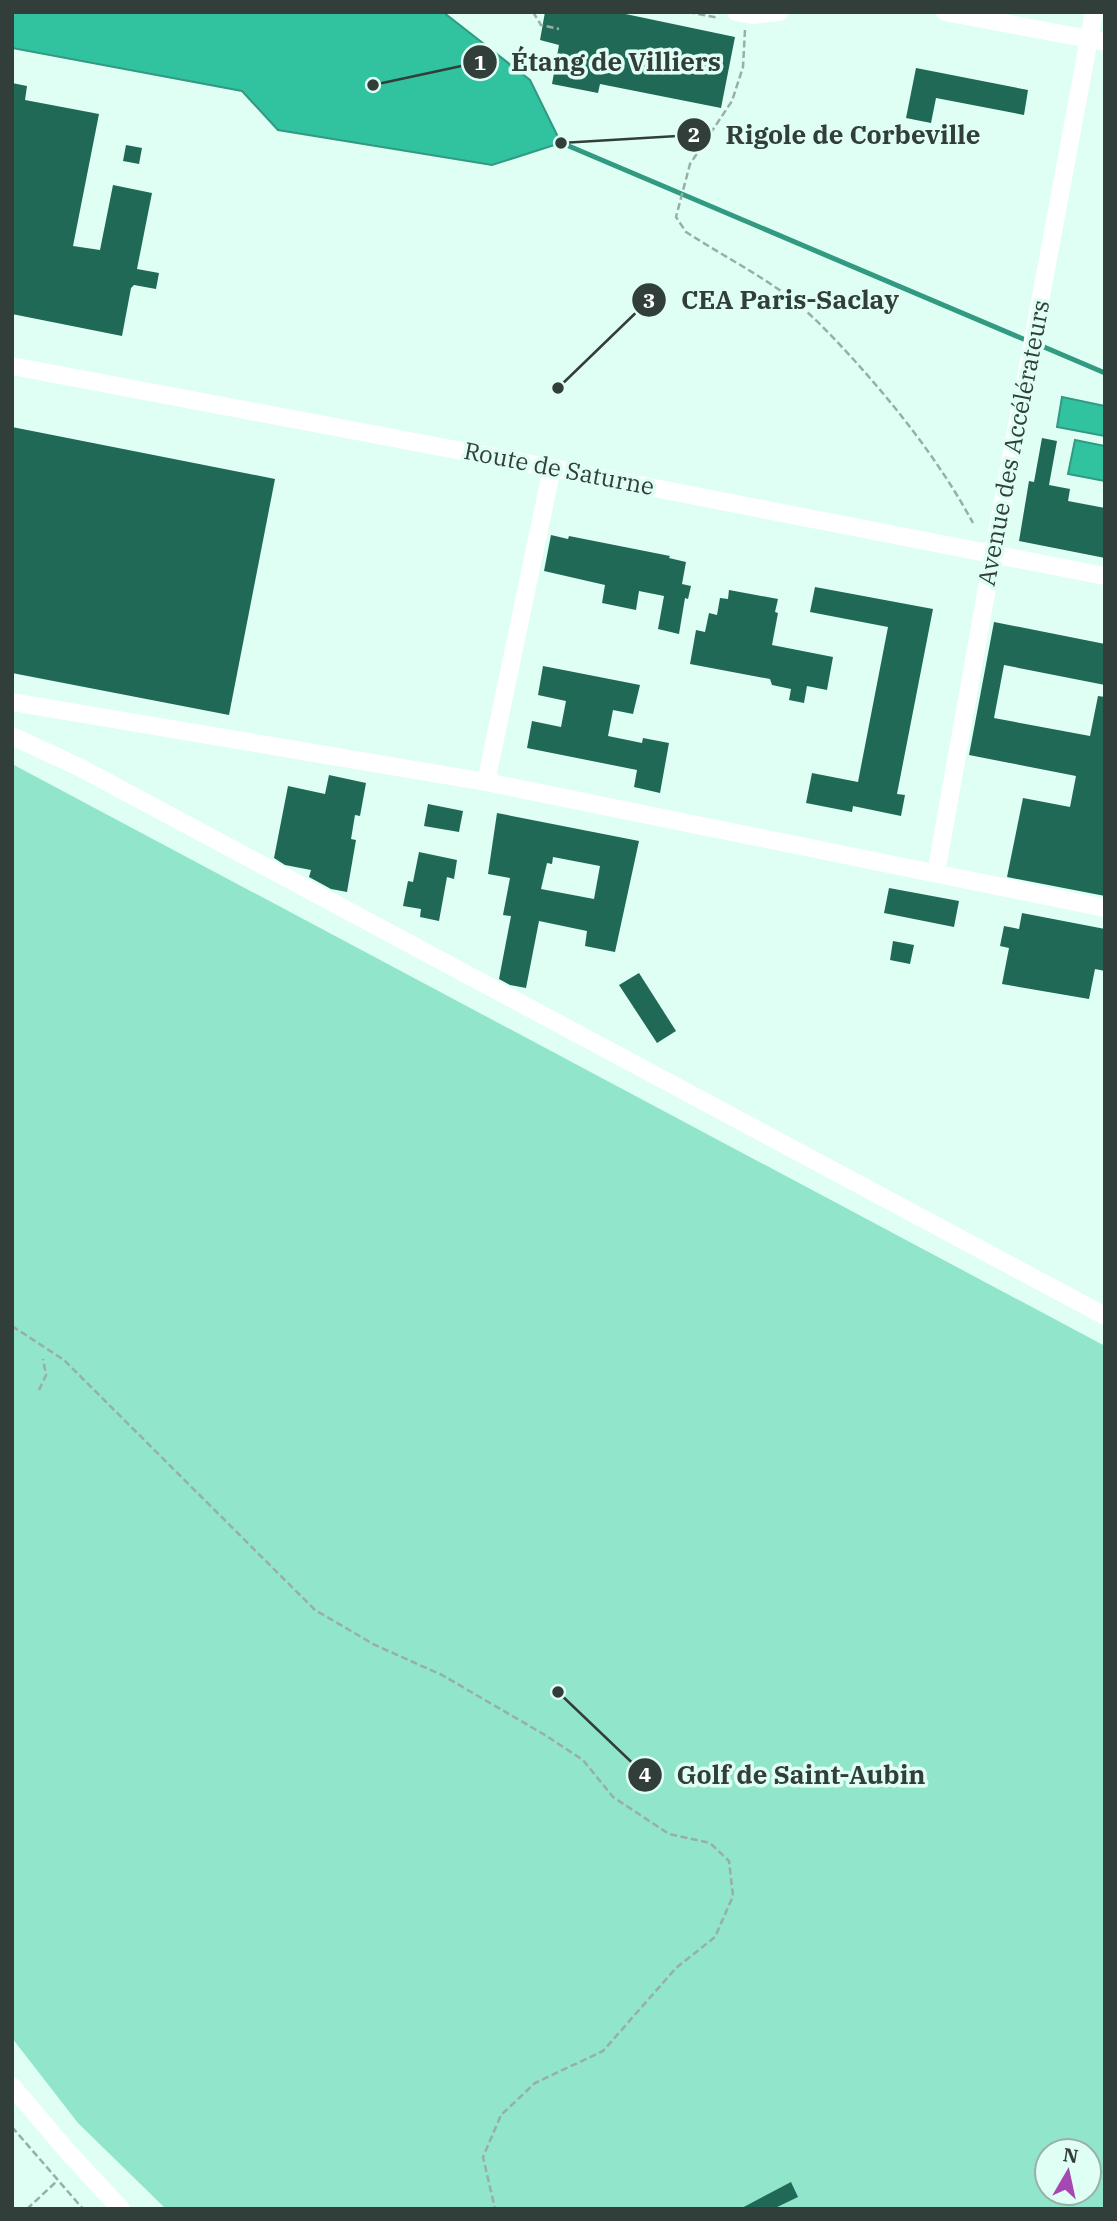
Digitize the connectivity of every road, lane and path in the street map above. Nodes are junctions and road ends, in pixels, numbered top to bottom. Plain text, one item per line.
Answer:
1 (533, 12) edge
2 (688, 12) edge
3 (779, 12) edge
4 (947, 12) edge
5 (1094, 12) edge
6 (734, 18) edge
7 (1019, 19) edge
8 (559, 29) dead end
9 (1097, 40) edge
10 (12, 366) edge
11 (552, 468) junction
12 (973, 523) dead end
13 (993, 554) junction
14 (1105, 576) edge
15 (12, 702) edge
16 (12, 736) edge
17 (486, 782) junction
18 (936, 873) junction
19 (1105, 908) edge
20 (1105, 1316) edge
21 (12, 1326) edge
22 (43, 1359) dead end
23 (38, 1391) dead end
24 (12, 2086) edge
25 (12, 2127) edge
26 (57, 2181) junction
27 (27, 2209) edge
28 (83, 2209) edge
29 (121, 2209) edge
30 (495, 2209) edge

1 - 8 path
2 - 6 path
3 - 6 street
4 - 7 street
5 - 9 street, Avenue des Accélérateurs
6 - 12 path
7 - 9 street
9 - 13 street, Avenue des Accélérateurs
10 - 11 street, Route de Saturne
11 - 13 street, Route de Saturne
11 - 17 street
13 - 14 street, Route de Saturne
13 - 18 street, Avenue des Accélérateurs
15 - 17 street
16 - 20 street
17 - 18 street
18 - 19 street
21 - 30 path
22 - 23 path
24 - 29 street
25 - 26 path
26 - 27 path
26 - 28 path

